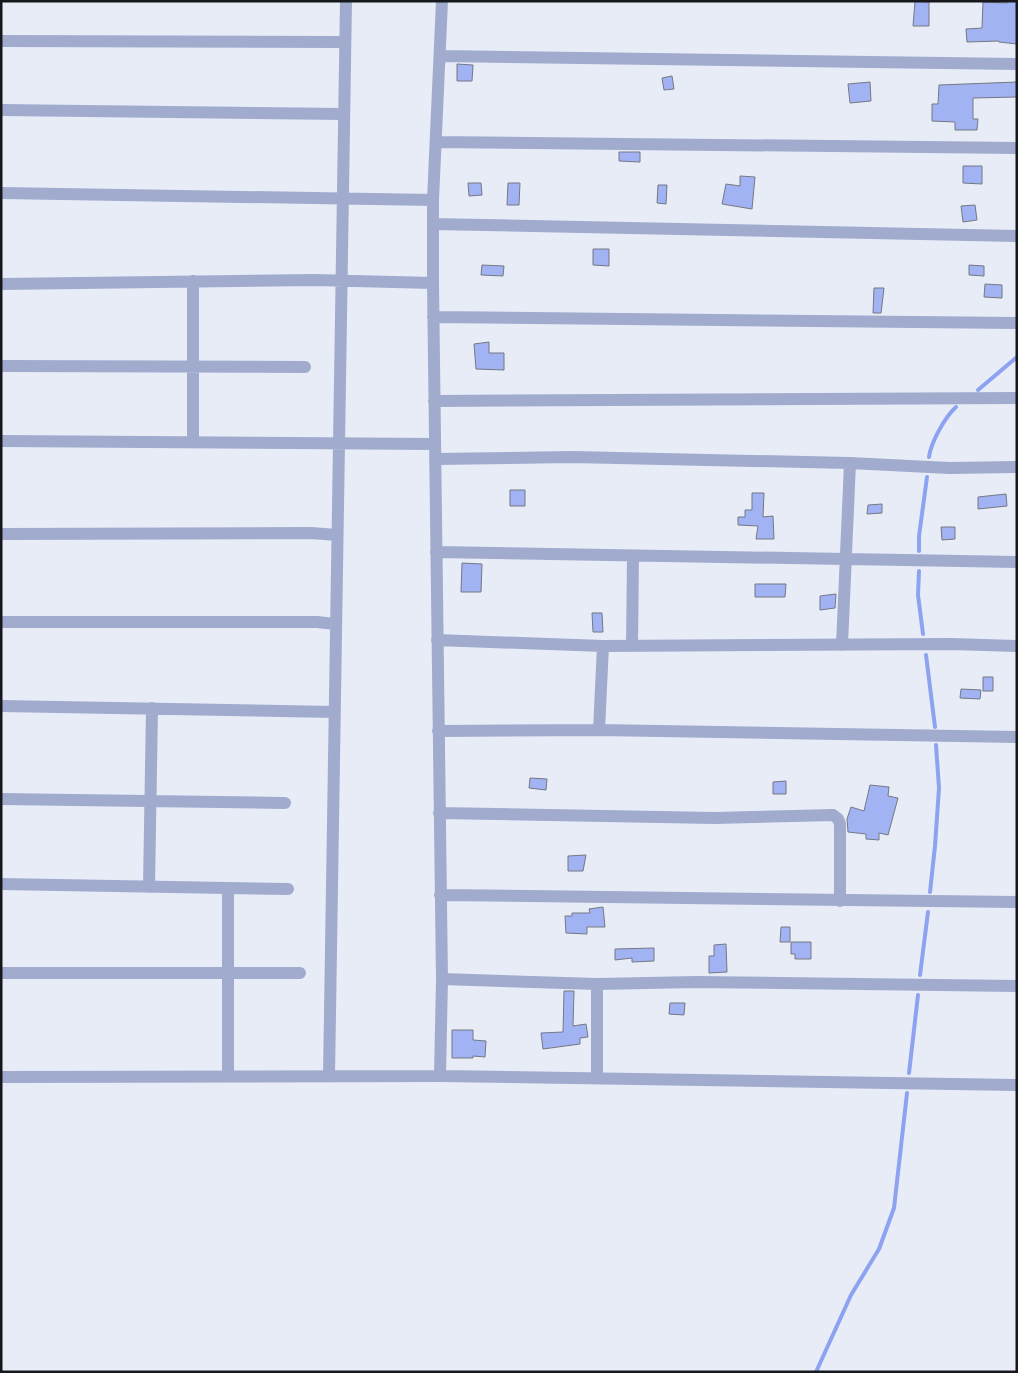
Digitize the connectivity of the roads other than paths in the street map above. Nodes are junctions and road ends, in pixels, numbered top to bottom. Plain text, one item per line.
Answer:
1 (346, 1) edge
2 (442, 1) edge
3 (1, 41) edge
4 (345, 42) junction
5 (440, 56) junction
6 (1017, 64) edge
7 (1, 110) edge
8 (344, 114) junction
9 (436, 142) junction
10 (1017, 148) edge
11 (1, 193) edge
12 (342, 199) junction
13 (433, 200) junction
14 (433, 224) junction
15 (1017, 236) edge
16 (193, 281) junction
17 (340, 281) junction
18 (433, 282) junction
19 (1, 284) edge
20 (433, 317) junction
21 (1017, 323) edge
22 (1, 366) edge
23 (193, 367) junction
24 (305, 367) dead end
25 (1017, 398) edge
26 (434, 401) junction
27 (1, 441) edge
28 (193, 442) junction
29 (338, 443) junction
30 (435, 444) junction
31 (435, 459) junction
32 (850, 464) junction
33 (1017, 467) edge
34 (1, 534) edge
35 (337, 535) junction
36 (436, 552) junction
37 (633, 556) junction
38 (845, 560) junction
39 (1017, 562) edge
40 (1, 622) edge
41 (335, 624) junction
42 (437, 640) junction
43 (842, 645) junction
44 (602, 646) junction
45 (632, 646) junction
46 (1017, 646) edge
47 (1, 706) edge
48 (152, 708) junction
49 (334, 712) junction
50 (599, 730) junction
51 (438, 731) junction
52 (1017, 736) edge
53 (1, 799) edge
54 (150, 801) junction
55 (285, 802) dead end
56 (439, 813) junction
57 (1, 884) edge
58 (149, 887) junction
59 (228, 888) junction
60 (288, 889) dead end
61 (440, 895) junction
62 (840, 901) junction
63 (1017, 902) edge
64 (1, 973) edge
65 (228, 973) junction
66 (300, 973) dead end
67 (442, 979) junction
68 (597, 984) junction
69 (1017, 986) edge
70 (228, 1076) junction
71 (328, 1076) junction
72 (440, 1076) junction
73 (1, 1077) edge
74 (597, 1077) junction
75 (1017, 1085) edge

1 - 4 street
2 - 5 street
3 - 4 street
4 - 8 street
5 - 6 street
5 - 9 street
7 - 8 street
8 - 12 street
9 - 10 street
9 - 13 street
11 - 12 street
12 - 13 street
12 - 17 street
13 - 14 street
14 - 15 street
14 - 18 street
16 - 17 street
16 - 19 street
16 - 23 street
17 - 18 street
17 - 29 street
18 - 20 street
20 - 21 street
20 - 26 street
22 - 23 street
23 - 24 street
23 - 28 street
25 - 26 street
26 - 30 street
27 - 28 street
28 - 29 street
29 - 30 street
29 - 35 street
30 - 31 street
31 - 32 street
31 - 36 street
32 - 33 street
32 - 38 street
34 - 35 street
35 - 41 street
36 - 37 street
36 - 42 street
37 - 38 street
37 - 45 street
38 - 39 street
38 - 43 street
40 - 41 street
41 - 49 street
42 - 44 street
42 - 51 street
43 - 45 street
43 - 46 street
44 - 45 street
44 - 50 street
47 - 48 street
48 - 49 street
48 - 54 street
49 - 71 street
50 - 51 street
50 - 52 street
51 - 56 street
53 - 54 street
54 - 55 street
54 - 58 street
56 - 61 street
56 - 62 street
57 - 58 street
58 - 59 street
59 - 60 street
59 - 65 street
61 - 62 street
61 - 67 street
62 - 63 street
64 - 65 street
65 - 66 street
65 - 70 street
67 - 68 street
67 - 72 street
68 - 69 street
68 - 74 street
70 - 71 street
70 - 73 street
71 - 72 street
72 - 74 street
74 - 75 street

